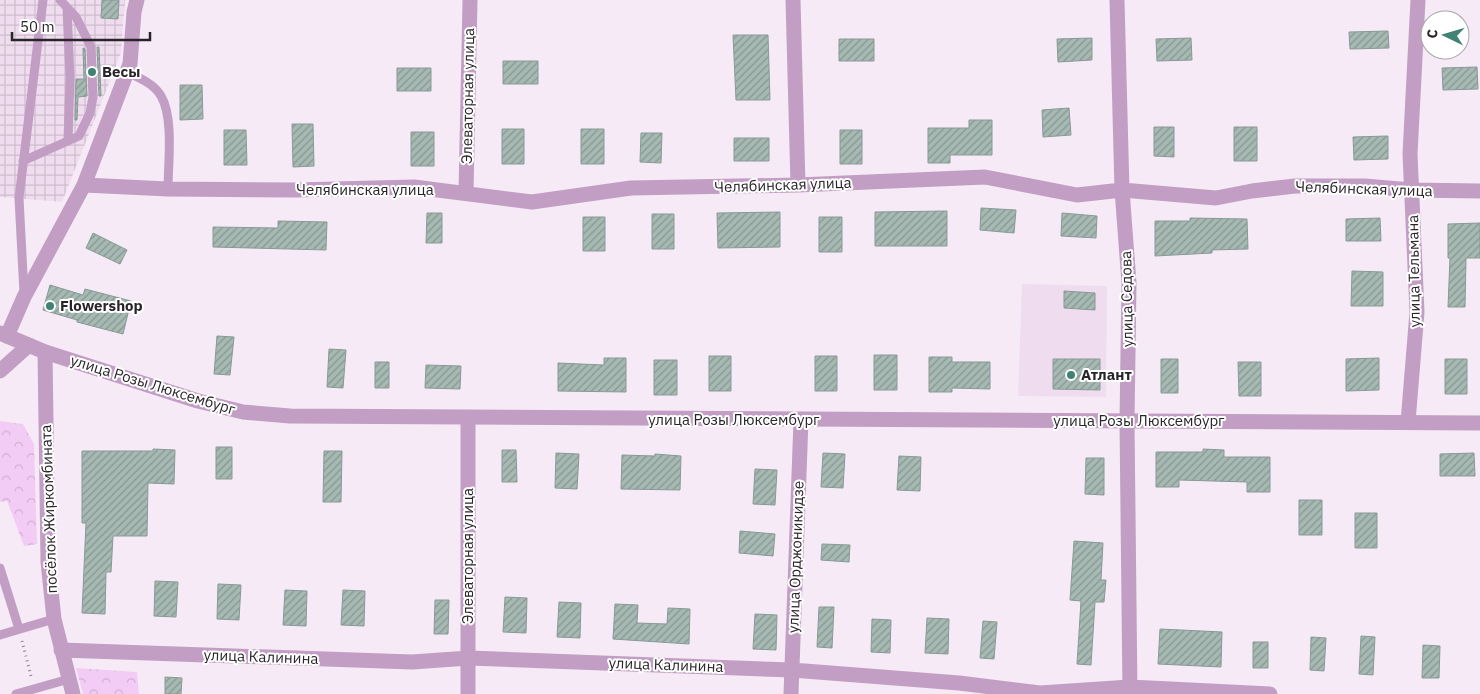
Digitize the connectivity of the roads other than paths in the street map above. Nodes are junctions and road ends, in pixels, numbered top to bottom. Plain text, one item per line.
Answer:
1 (43, 0) edge
2 (60, 0) edge
3 (137, 0) edge
4 (470, 0) edge
5 (794, 0) edge
6 (1117, 0) edge
7 (1418, 0) edge
8 (67, 8) junction
9 (127, 72) junction
10 (68, 141) junction
11 (23, 161) junction
12 (84, 185) junction
13 (798, 185) junction
14 (168, 189) junction
15 (1122, 190) junction
16 (1412, 190) junction
17 (1480, 191) edge
18 (466, 193) junction
19 (24, 297) junction
20 (4, 335) edge
21 (29, 346) junction
22 (45, 352) junction
23 (0, 371) edge
24 (468, 419) junction
25 (801, 420) junction
26 (1127, 421) junction
27 (1408, 422) junction
28 (1480, 423) edge
29 (0, 568) edge
30 (54, 619) junction
31 (19, 630) junction
32 (0, 635) edge
33 (60, 650) junction
34 (469, 658) junction
35 (792, 670) junction
36 (68, 679) junction
37 (1130, 691) edge
38 (16, 694) edge
39 (73, 694) edge
40 (468, 694) edge
41 (791, 694) edge
42 (1270, 694) edge

1 - 11 lane
2 - 8 lane
3 - 9 street
4 - 18 street, Элеваторная улица
5 - 13 street
6 - 15 street, улица Седова
7 - 16 street, улица Тельмана
8 - 10 lane
8 - 10 lane
9 - 12 street
9 - 14 lane
10 - 11 lane
11 - 19 lane
12 - 14 street, Челябинская улица
12 - 19 street
13 - 15 street, Челябинская улица
13 - 18 street, Челябинская улица
14 - 18 street, Челябинская улица
15 - 16 street, Челябинская улица
15 - 26 street, улица Седова
16 - 17 street, Челябинская улица
16 - 27 street, улица Тельмана
19 - 20 street
20 - 21 street, улица Розы Люксембург
21 - 22 street, улица Розы Люксембург
21 - 23 street
22 - 24 street, улица Розы Люксембург
22 - 30 street, посёлок Жиркомбината
24 - 25 street, улица Розы Люксембург
24 - 34 street, Элеваторная улица
25 - 26 street, улица Розы Люксембург
25 - 35 street, улица Орджоникидзе
26 - 27 street, улица Розы Люксембург
26 - 37 street, улица Седова
27 - 28 street, улица Розы Люксембург
29 - 31 lane
30 - 31 lane
30 - 33 street, посёлок Жиркомбината
31 - 32 lane
33 - 34 street, улица Калинина
33 - 36 street, посёлок Жиркомбината
34 - 35 street, улица Калинина
34 - 40 street, Элеваторная улица
35 - 37 street, улица Калинина
35 - 41 street, улица Орджоникидзе
36 - 38 lane
36 - 39 street, посёлок Жиркомбината
37 - 42 street, улица Калинина

